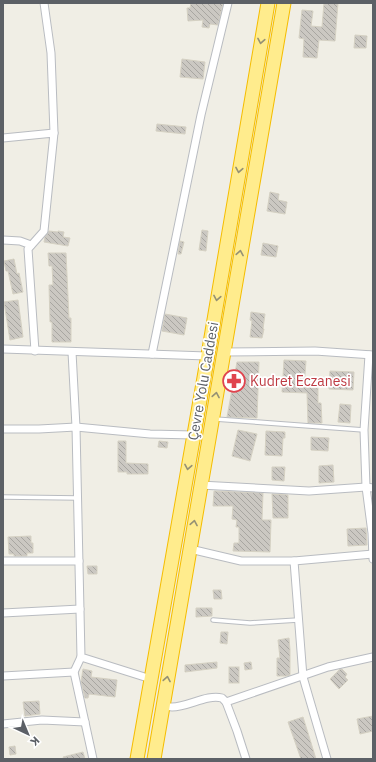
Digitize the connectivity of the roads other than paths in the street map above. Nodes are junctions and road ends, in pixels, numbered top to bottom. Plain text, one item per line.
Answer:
1 (44, 3) edge
2 (228, 3) edge
3 (268, 3) edge
4 (284, 3) edge
5 (54, 133) junction
6 (3, 138) edge
7 (3, 240) edge
8 (31, 245) junction
9 (3, 350) edge
10 (35, 350) junction
11 (72, 352) junction
12 (224, 352) junction
13 (152, 354) junction
14 (371, 355) edge
15 (207, 356) junction
16 (212, 419) junction
17 (76, 427) junction
18 (3, 429) edge
19 (364, 430) junction
20 (193, 435) junction
21 (200, 485) junction
22 (370, 487) edge
23 (3, 497) edge
24 (78, 498) junction
25 (190, 549) junction
26 (373, 554) edge
27 (373, 559) edge
28 (3, 561) edge
29 (79, 561) junction
30 (294, 561) junction
31 (80, 609) junction
32 (3, 613) edge
33 (213, 620) dead end
34 (299, 620) junction
35 (373, 656) edge
36 (81, 657) junction
37 (74, 672) junction
38 (3, 676) edge
39 (303, 676) junction
40 (151, 679) junction
41 (226, 702) junction
42 (163, 705) junction
43 (85, 722) junction
44 (3, 724) edge
45 (93, 759) edge
46 (137, 759) edge
47 (154, 759) edge
48 (246, 759) edge
49 (327, 759) edge

1 - 5 street
2 - 13 street
3 -> 15 highway, Çevre Yolu Caddesi
12 -> 4 highway, Çevre Yolu Caddesi
5 - 6 street
5 - 8 street
7 - 8 street
8 - 10 street
9 - 10 street
10 - 11 street
11 - 13 street
11 - 17 street
12 - 14 street
16 -> 12 highway, Çevre Yolu Caddesi
13 - 15 street
14 - 19 street
15 - 20 highway, Çevre Yolu Caddesi
16 - 19 lane
16 - 21 highway, Çevre Yolu Caddesi
17 - 18 street
17 - 20 street
17 - 24 street
19 - 22 street
20 -> 40 highway, Çevre Yolu Caddesi
21 - 22 street
25 -> 21 highway, Çevre Yolu Caddesi
22 - 26 street
23 - 24 lane
24 - 29 street
25 - 30 street
42 -> 25 highway, Çevre Yolu Caddesi
26 - 27 street
26 - 30 street
28 - 29 street
29 - 31 street
30 - 34 street
31 - 32 street
31 - 36 street
33 - 34 lane
34 - 39 street
35 - 39 street
36 - 37 street
36 - 40 street
37 - 38 street
37 - 43 street
39 - 41 street
39 - 49 street
40 - 46 highway, Çevre Yolu Caddesi
41 - 42 street
41 - 48 street
42 - 47 highway, Çevre Yolu Caddesi
43 - 44 street
43 - 45 street

